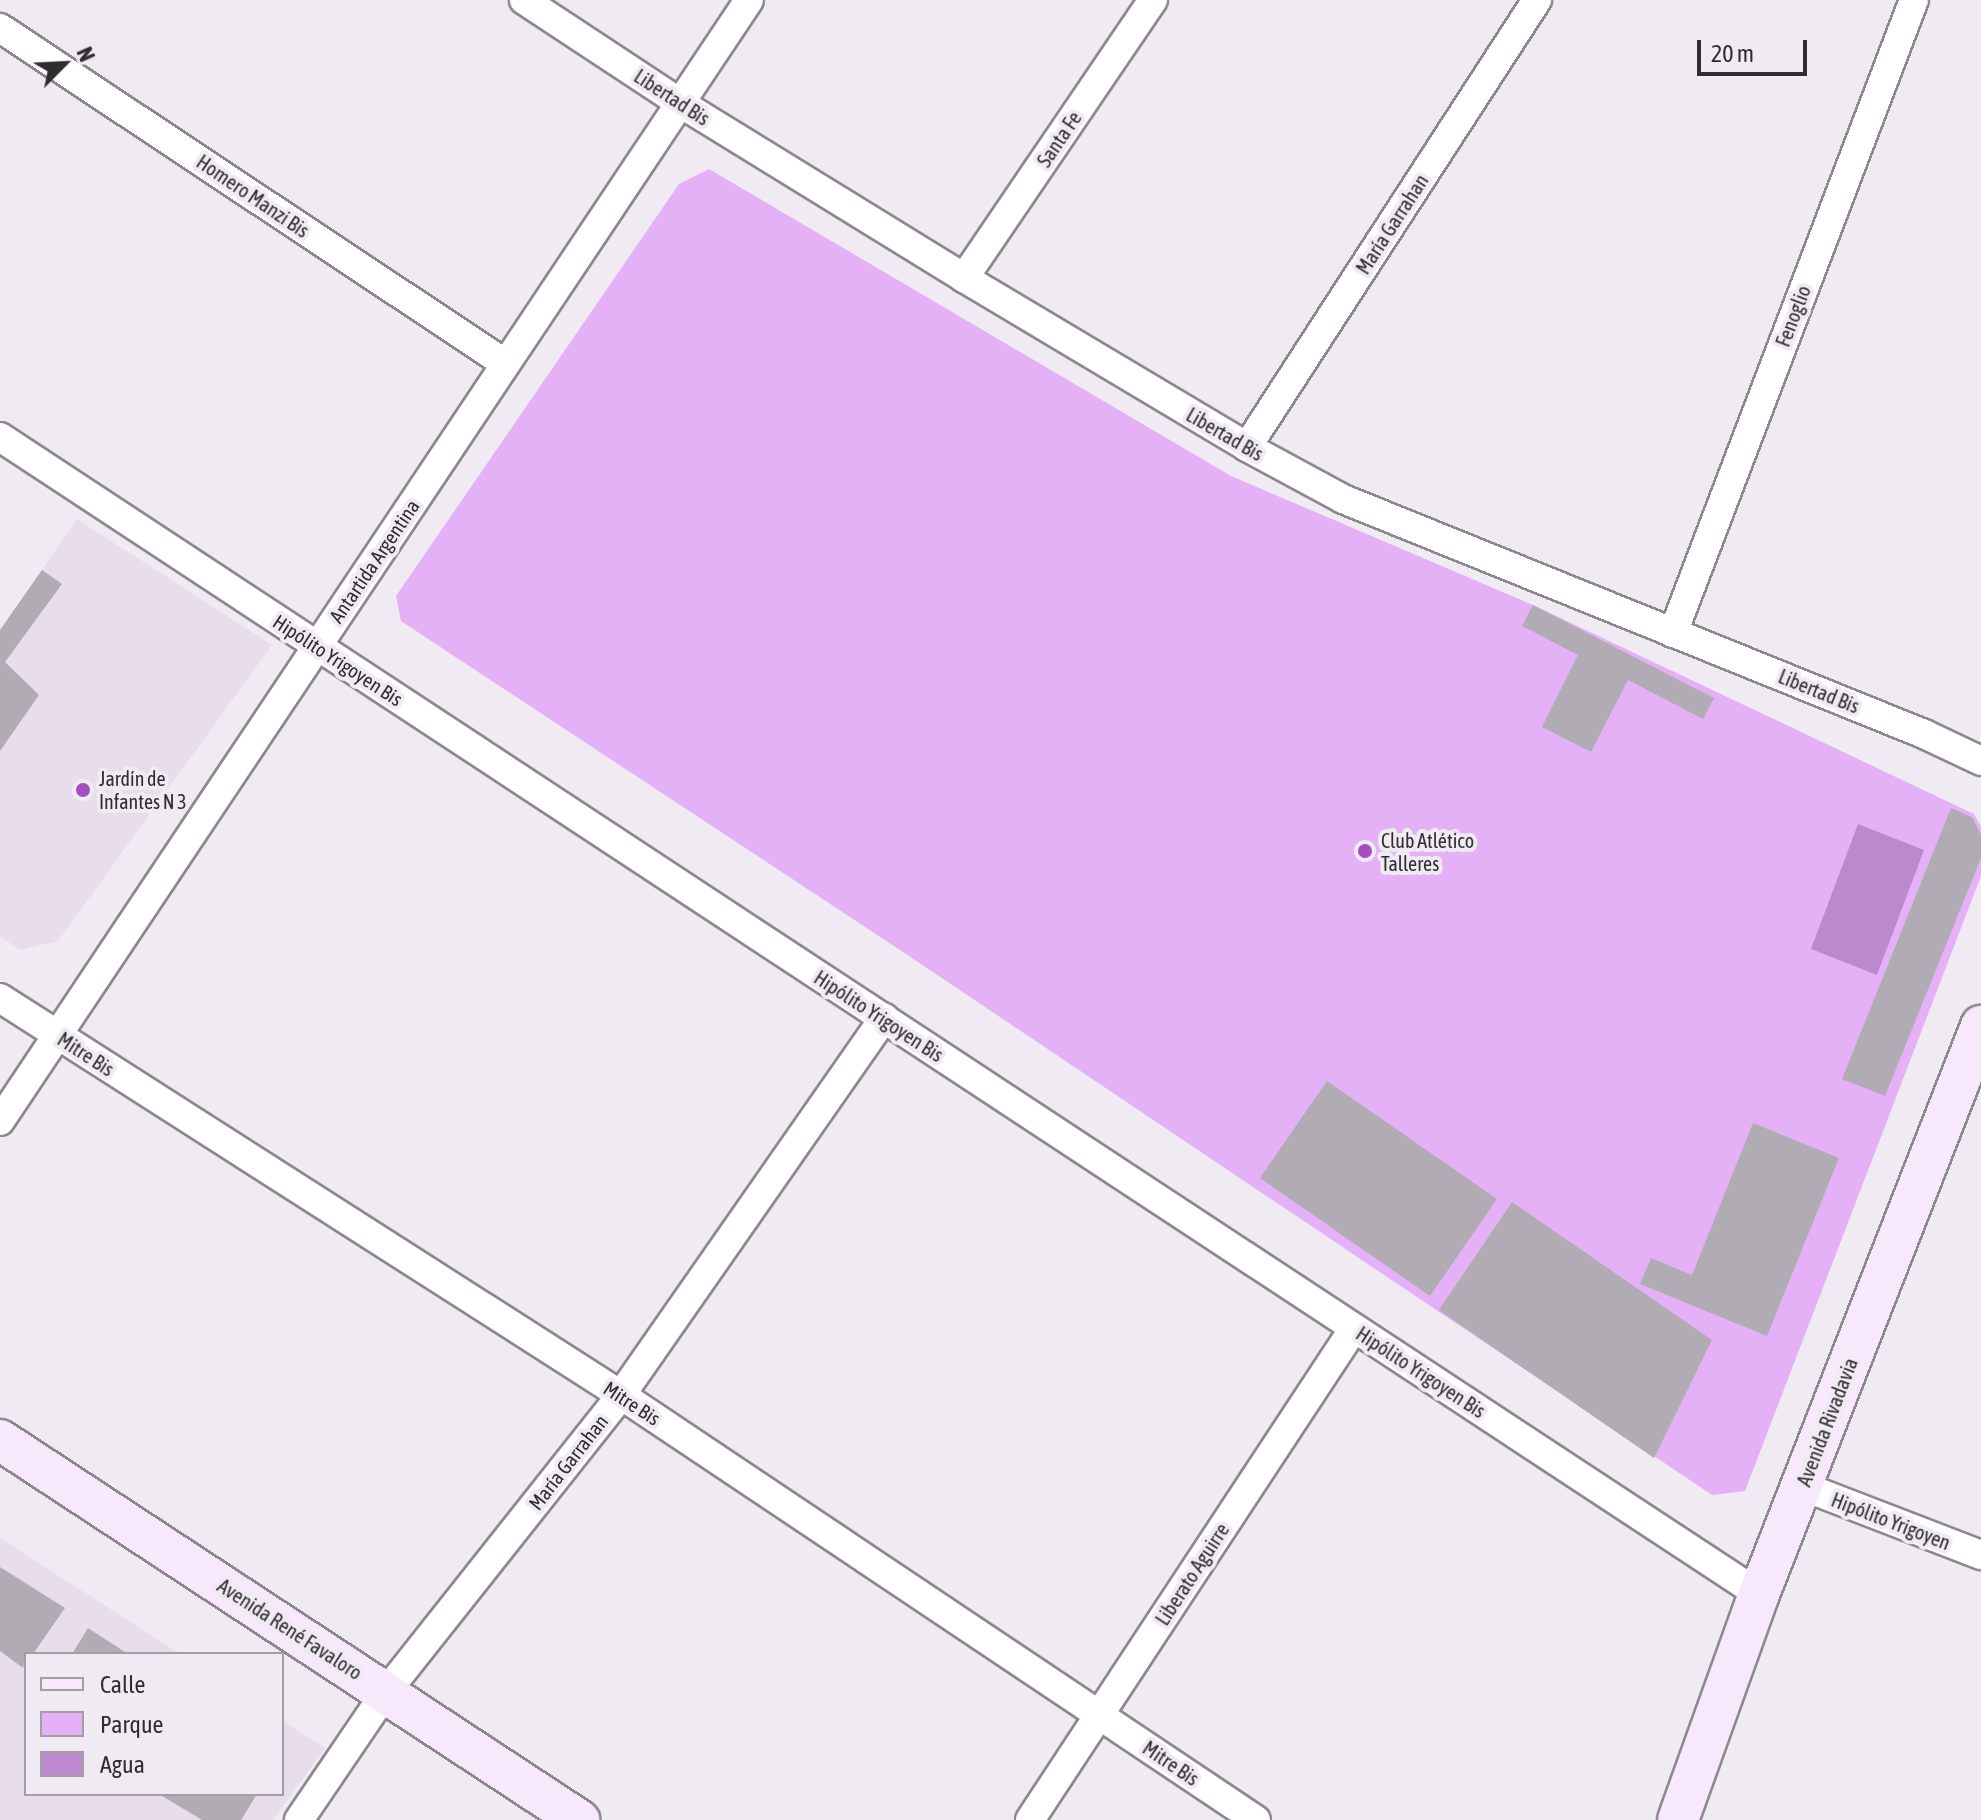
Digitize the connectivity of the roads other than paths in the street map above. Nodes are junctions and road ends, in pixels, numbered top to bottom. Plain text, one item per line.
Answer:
1 (524, 0) edge
2 (749, 0) edge
3 (1153, 0) edge
4 (1537, 0) edge
5 (1914, 0) edge
6 (0, 28) edge
7 (680, 103) junction
8 (964, 278) junction
9 (506, 364) junction
10 (0, 437) edge
11 (1247, 447) junction
12 (1673, 633) junction
13 (317, 646) junction
14 (1981, 761) edge
15 (0, 998) edge
16 (884, 1018) junction
17 (1981, 1026) edge
18 (57, 1035) junction
19 (0, 1121) edge
20 (1354, 1328) junction
21 (621, 1395) junction
22 (0, 1440) edge
23 (1802, 1486) junction
24 (1981, 1555) edge
25 (1759, 1594) junction
26 (386, 1692) junction
27 (1099, 1715) junction
28 (299, 1820) edge
29 (579, 1820) edge
30 (1030, 1820) edge
31 (1256, 1820) edge
32 (1678, 1820) edge

1 - 7 street, Libertad Bis
2 - 7 street, Antartida Argentina
3 - 8 street, Santa Fe
4 - 11 street, María Garrahan
5 - 12 street, Fenoglio
6 - 9 street, Homero Manzi Bis
7 - 8 street, Libertad Bis
7 - 9 street, Antartida Argentina
8 - 11 street, Libertad Bis
9 - 13 street, Antartida Argentina
10 - 13 street, Hipólito Yrigoyen Bis
11 - 12 street, Libertad Bis
12 - 14 street, Libertad Bis
13 - 16 street, Hipólito Yrigoyen Bis
13 - 18 street, Antartida Argentina
15 - 18 street, Mitre Bis
16 - 20 street, Hipólito Yrigoyen Bis
16 - 21 street, María Garrahan
17 - 23 main road, Avenida Rivadavia
18 - 19 street, Antartida Argentina
18 - 21 street, Mitre Bis
20 - 25 street, Hipólito Yrigoyen Bis
20 - 27 street, Liberato Aguirre
21 - 26 street, María Garrahan
21 - 27 street, Mitre Bis
22 - 26 main road, Avenida René Favaloro
23 - 24 street, Hipólito Yrigoyen
23 - 25 main road, Avenida Rivadavia
25 - 32 main road, Avenida Rivadavia
26 - 28 street, María Garrahan
26 - 29 main road, Avenida René Favaloro
27 - 30 street, Liberato Aguirre
27 - 31 street, Mitre Bis

